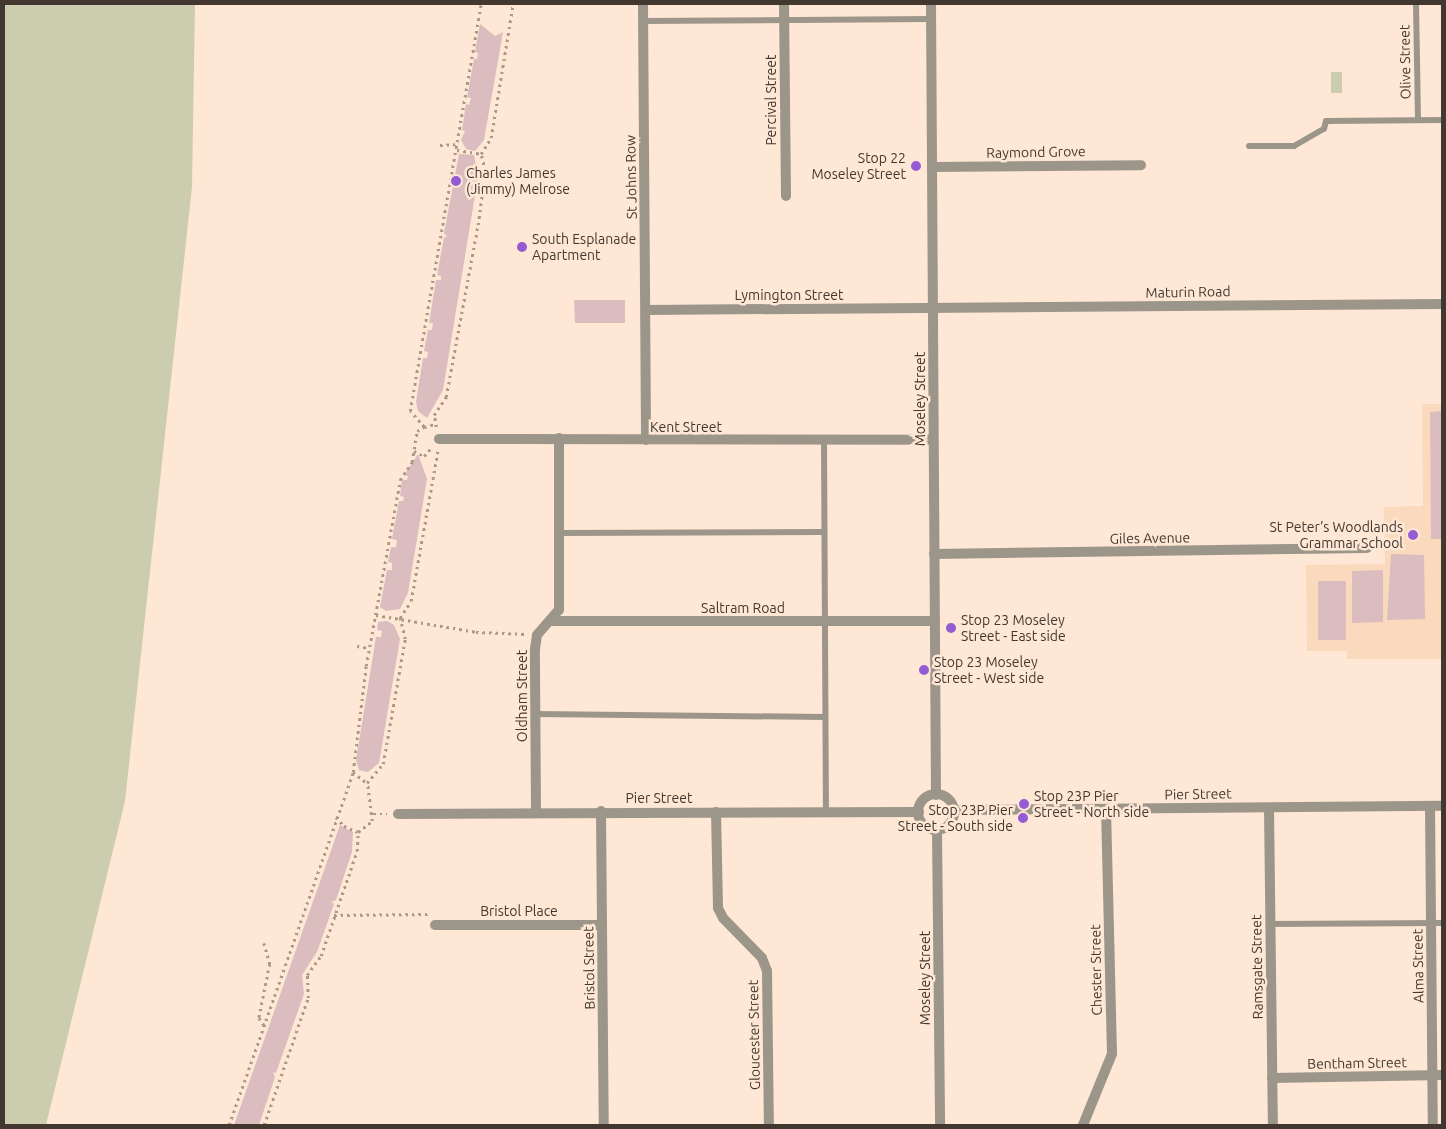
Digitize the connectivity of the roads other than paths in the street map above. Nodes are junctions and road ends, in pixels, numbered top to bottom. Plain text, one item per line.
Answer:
1 (642, 4) edge
2 (784, 4) edge
3 (931, 4) edge
4 (1416, 4) edge
5 (931, 19) junction
6 (784, 20) junction
7 (643, 21) junction
8 (1418, 120) junction
9 (1442, 120) edge
10 (1249, 146) dead end
11 (1141, 165) dead end
12 (932, 167) junction
13 (786, 196) dead end
14 (1442, 304) edge
15 (933, 308) junction
16 (646, 310) junction
17 (559, 438) junction
18 (439, 439) road end
19 (646, 440) junction
20 (824, 440) junction
21 (934, 440) junction
22 (824, 532) junction
23 (560, 533) junction
24 (1367, 548) dead end
25 (934, 554) junction
26 (551, 621) junction
27 (824, 621) junction
28 (935, 621) junction
29 (536, 714) junction
30 (825, 717) junction
31 (936, 795) junction
32 (1430, 806) junction
33 (1442, 806) edge
34 (1269, 808) junction
35 (1106, 809) junction
36 (954, 810) junction
37 (601, 811) junction
38 (536, 812) junction
39 (716, 812) junction
40 (826, 812) junction
41 (919, 812) junction
42 (398, 814) dead end
43 (937, 830) junction
44 (1431, 923) junction
45 (1442, 923) edge
46 (1270, 924) junction
47 (435, 925) dead end
48 (602, 925) junction
49 (1438, 1075) edge
50 (1272, 1078) junction
51 (604, 1125) edge
52 (769, 1125) edge
53 (940, 1125) edge
54 (1083, 1125) edge
55 (1273, 1125) edge
56 (1433, 1125) edge

1 - 7 street, St Johns Row
2 - 6 street, Percival Street
3 - 5 street, Moseley Street
4 - 8 lane, Olive Street
5 - 6 lane
5 - 12 street, Moseley Street
6 - 7 lane
6 - 13 street, Percival Street
7 - 16 street, St Johns Row
8 - 9 lane
8 - 10 lane
11 - 12 street, Raymond Grove
12 - 15 street, Moseley Street
14 - 15 street, Maturin Road
15 - 16 street, Lymington Street
15 - 21 street, Moseley Street
16 - 19 street, St Johns Row
17 - 18 street, Kent Street
17 - 19 street, Kent Street
17 - 23 street, Oldham Street
19 - 20 street, Kent Street
20 - 21 street, Kent Street
20 - 22 lane
21 - 25 street, Moseley Street
22 - 23 lane
22 - 27 lane
23 - 26 street, Oldham Street
24 - 25 street, Giles Avenue
25 - 28 street, Moseley Street
26 - 27 street, Saltram Road
26 - 29 street, Oldham Street
27 - 28 street, Saltram Road
27 - 30 lane
28 - 31 street, Moseley Street
29 - 30 lane
29 - 38 street, Oldham Street
30 - 40 lane
31 - 36 street
31 - 41 street
32 - 33 street, Pier Street
32 - 34 street, Pier Street
32 - 44 street, Alma Street
34 - 35 street, Pier Street
34 - 46 street, Ramsgate Street
35 - 36 street, Pier Street
35 - 54 street, Chester Street
36 - 43 street
37 - 38 street, Pier Street
37 - 39 street, Pier Street
37 - 48 street, Bristol Street
38 - 42 street, Pier Street
39 - 40 street, Pier Street
39 - 52 street, Gloucester Street
40 - 41 street, Pier Street
41 - 43 street
43 - 53 street, Moseley Street
44 - 45 lane
44 - 46 lane
44 - 49 street, Alma Street
46 - 50 street, Ramsgate Street
47 - 48 street, Bristol Place
48 - 51 street, Bristol Street
49 - 50 street, Bentham Street
49 - 56 street, Alma Street
50 - 55 street, Ramsgate Street

